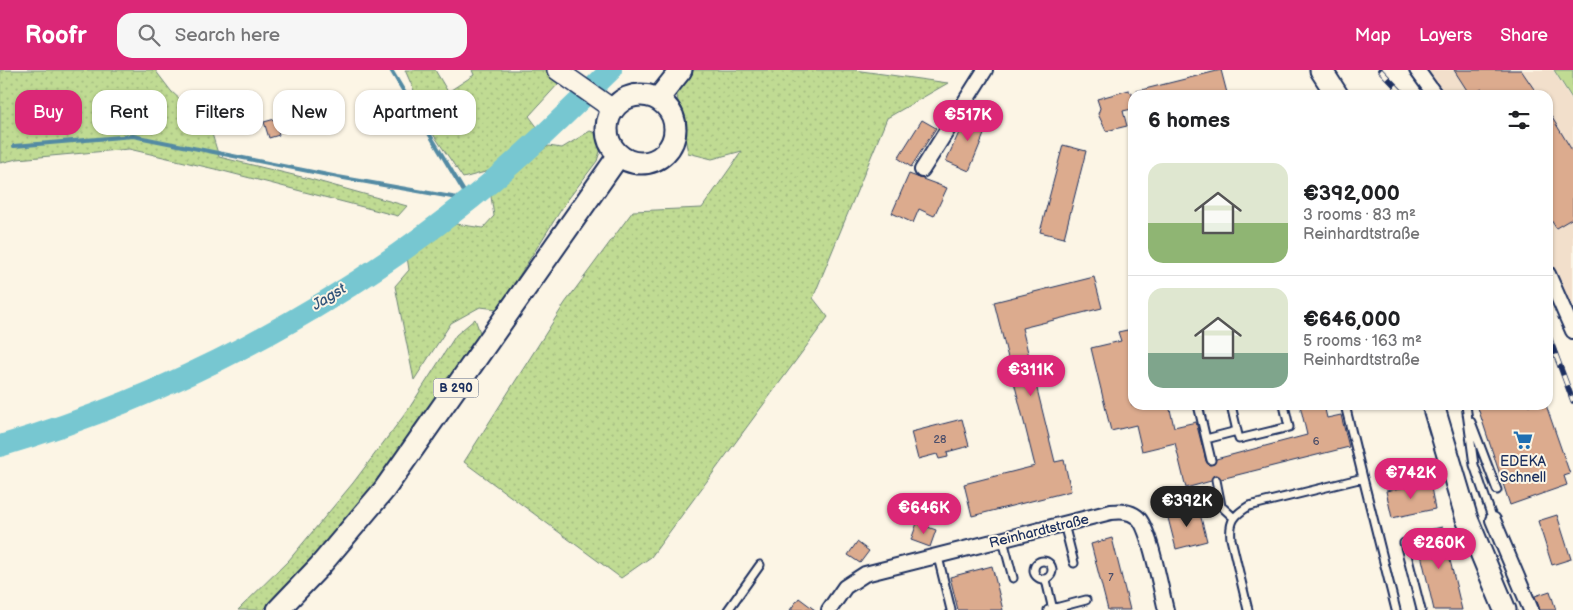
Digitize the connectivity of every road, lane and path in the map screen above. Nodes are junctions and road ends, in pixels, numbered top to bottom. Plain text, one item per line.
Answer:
1 (681, 70) edge
2 (985, 70) edge
3 (1321, 70) edge
4 (1417, 70) edge
5 (563, 76) edge
6 (1333, 90) edge
7 (1431, 90) edge
8 (658, 99) junction
9 (607, 105) junction
10 (619, 155) junction
11 (922, 170) dead end
12 (1553, 285) edge
13 (1573, 331) edge
14 (1199, 410) edge
15 (1232, 410) edge
16 (1285, 410) edge
17 (1346, 410) edge
18 (1434, 410) edge
19 (1467, 410) edge
20 (1468, 415) junction
21 (1237, 431) junction
22 (1206, 440) junction
23 (1211, 460) dead end
24 (1363, 478) junction
25 (1216, 480) dead end
26 (1497, 490) dead end
27 (1233, 517) junction
28 (1493, 520) joint
29 (1064, 524) junction
30 (1003, 540) junction
31 (1404, 543) dead end
32 (938, 557) junction
33 (1074, 563) dead end
34 (760, 565) dead end
35 (1014, 578) dead end
36 (1046, 580) dead end
37 (1086, 600) dead end
38 (278, 610) edge
39 (728, 610) edge
40 (829, 610) edge
41 (951, 610) edge
42 (1051, 610) edge
43 (1166, 610) edge
44 (1248, 610) edge
45 (1396, 610) edge
46 (1421, 610) edge
47 (1505, 610) edge
48 (1531, 610) edge

1 - 8 main road
2 - 11 street
3 - 6 main road
4 - 7 street
5 - 9 main road
8 - 9 main road
8 - 10 main road
9 - 10 main road
10 - 38 main road, B 290
12 - 13 street
14 - 22 lane
15 - 21 lane
16 - 21 lane
17 - 24 lane
18 - 47 main road
19 - 20 lane
20 - 26 lane
20 - 28 lane
21 - 22 lane
22 - 23 lane
24 - 27 lane
24 - 45 lane
25 - 27 lane
27 - 44 lane
28 - 48 street
29 - 30 street, Reinhardtstraße
29 - 33 lane
29 - 43 street, Reinhardtstraße
30 - 32 street, Reinhardtstraße
30 - 35 lane
31 - 46 lane
32 - 40 street, Reinhardtstraße
32 - 41 lane
34 - 39 lane
36 - 42 lane
37 - 42 lane

